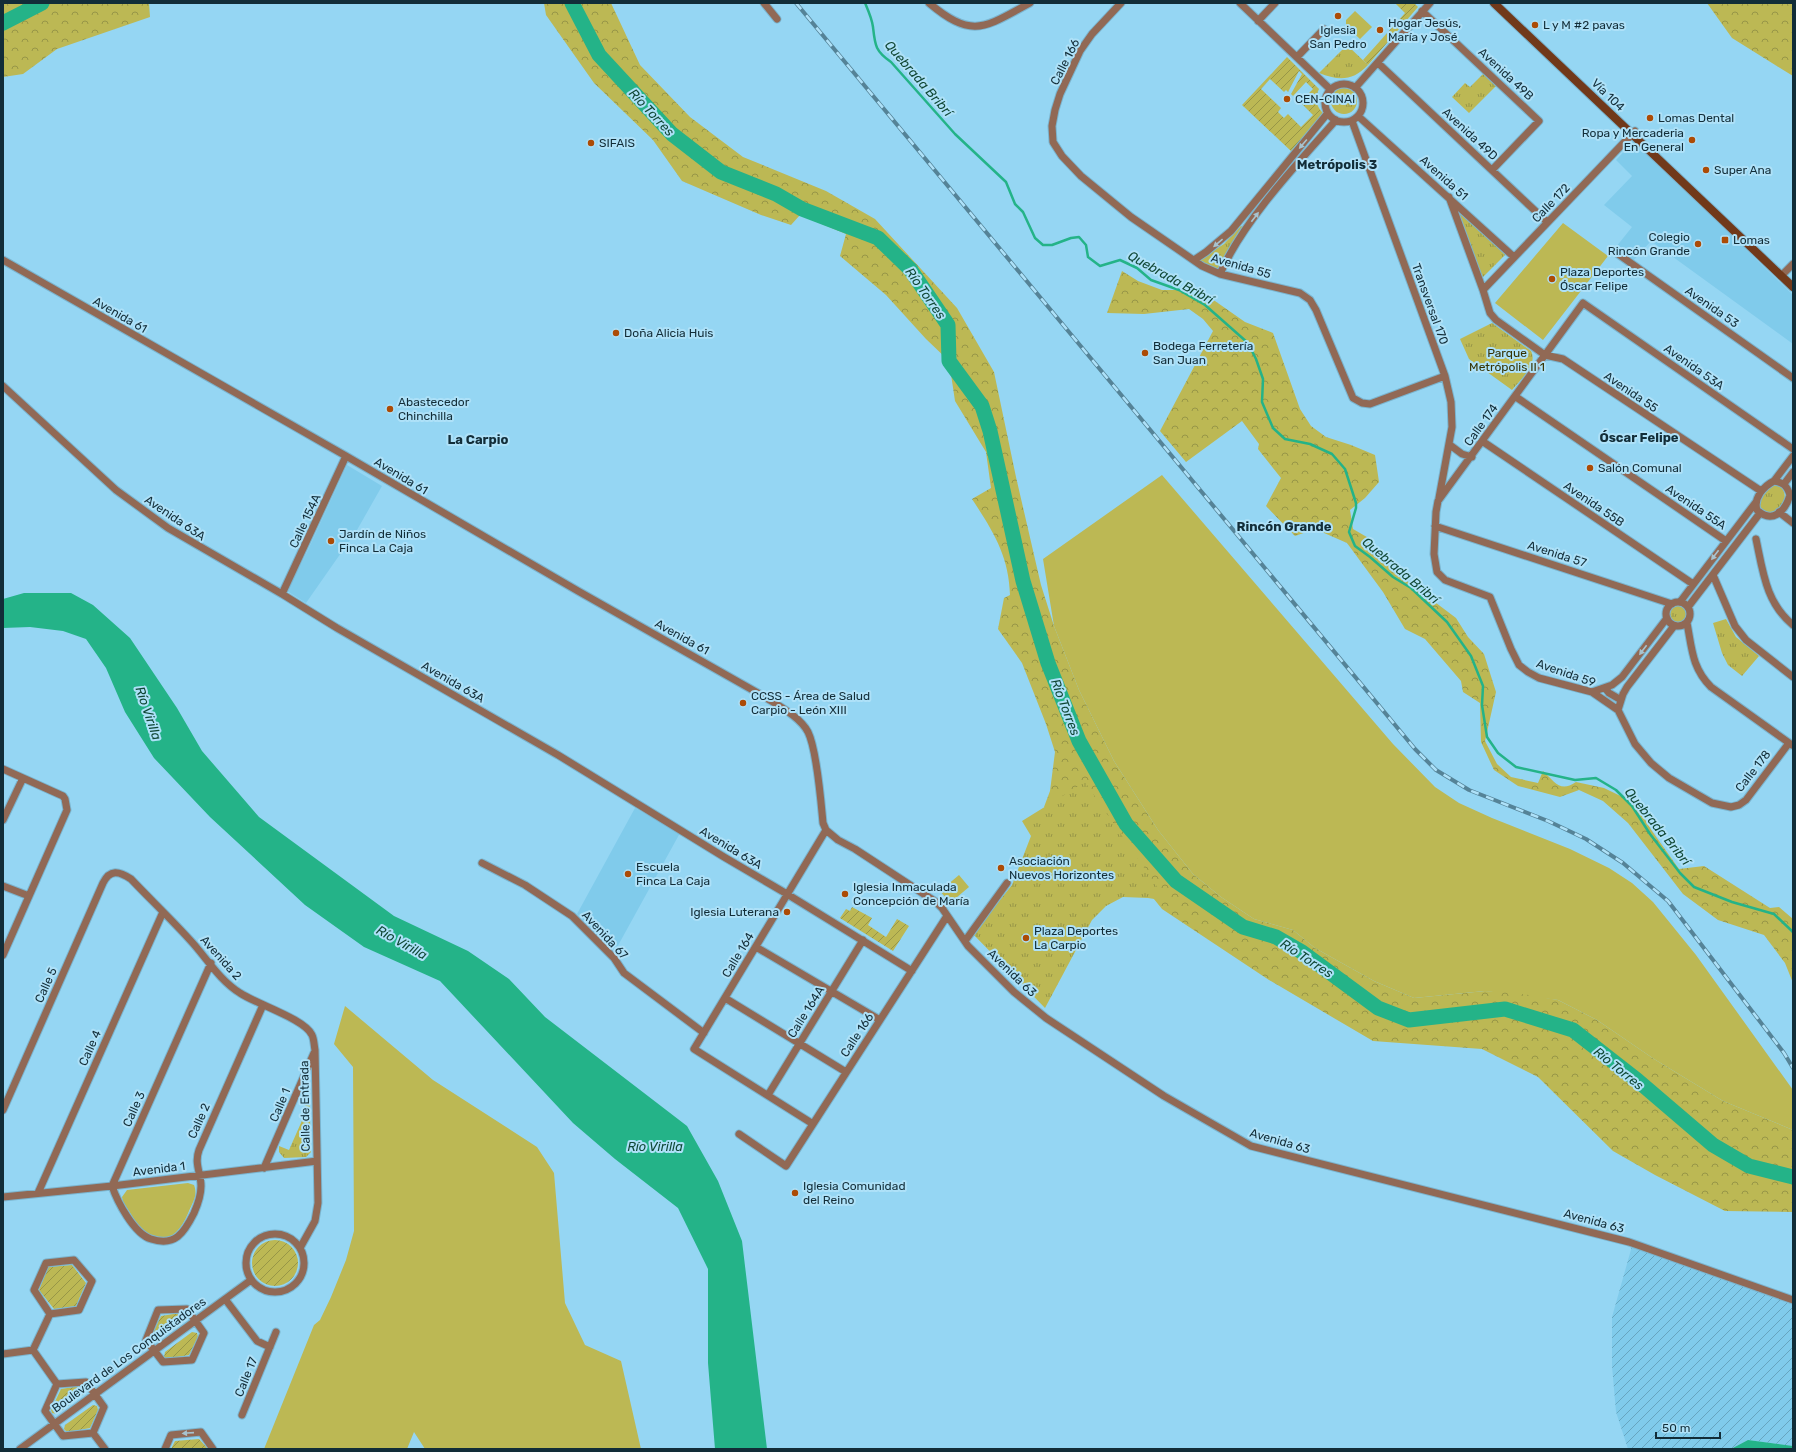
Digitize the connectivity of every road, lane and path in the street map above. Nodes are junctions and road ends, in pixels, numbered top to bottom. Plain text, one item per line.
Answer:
1 (764, 3) edge
2 (930, 3) edge
3 (1030, 3) edge
4 (1121, 3) edge
5 (1240, 3) edge
6 (1275, 3) edge
7 (1430, 3) edge
8 (1494, 3) edge
9 (1500, 3) edge
10 (1422, 12) junction
11 (777, 19) dead end
12 (1258, 21) junction
13 (1324, 29) dead end
14 (1297, 57) junction
15 (1378, 63) junction
16 (1355, 88) junction
17 (1331, 90) junction
18 (1327, 114) junction
19 (1358, 116) junction
20 (1336, 120) junction
21 (1352, 120) junction
22 (1633, 133) junction
23 (1053, 142) joint
24 (1492, 170) junction
25 (1448, 197) junction
26 (1547, 222) junction
27 (1618, 254) dead end
28 (1514, 257) junction
29 (3, 260) edge
30 (1194, 260) junction
31 (1793, 264) edge
32 (1220, 274) junction
33 (1783, 275) junction
34 (1793, 282) edge
35 (1793, 288) edge
36 (1483, 290) junction
37 (1583, 303) joint
38 (1546, 355) junction
39 (1445, 376) junction
40 (1793, 378) edge
41 (3, 386) edge
42 (1516, 397) junction
43 (1482, 441) junction
44 (1450, 445) junction
45 (1793, 449) edge
46 (346, 456) junction
47 (1793, 456) edge
48 (1472, 457) junction
49 (1793, 472) edge
50 (1774, 481) junction
51 (1784, 484) junction
52 (1761, 492) junction
53 (1438, 501) junction
54 (1756, 502) junction
55 (1779, 512) junction
56 (1760, 513) junction
57 (1793, 523) edge
58 (1435, 526) junction
59 (1756, 539) dead end
60 (1726, 541) junction
61 (1713, 575) junction
62 (1694, 584) junction
63 (282, 594) junction
64 (1680, 602) junction
65 (1672, 604) junction
66 (1688, 607) junction
67 (1667, 618) junction
68 (1687, 623) junction
69 (1793, 625) edge
70 (1674, 626) junction
71 (1793, 677) edge
72 (1605, 688) junction
73 (1592, 692) junction
74 (1621, 700) junction
75 (1618, 710) junction
76 (1791, 745) edge
77 (3, 769) edge
78 (23, 778) junction
79 (1731, 807) joint
80 (3, 820) edge
81 (826, 830) junction
82 (482, 863) dead end
83 (114, 873) joint
84 (1007, 883) dead end
85 (3, 886) edge
86 (787, 894) junction
87 (29, 896) junction
88 (163, 912) junction
89 (947, 916) junction
90 (863, 940) junction
91 (965, 941) junction
92 (756, 947) junction
93 (4, 951) edge
94 (211, 963) junction
95 (912, 971) junction
96 (832, 991) junction
97 (725, 998) junction
98 (263, 1005) junction
99 (880, 1020) junction
100 (704, 1033) junction
101 (800, 1043) junction
102 (315, 1050) junction
103 (846, 1072) junction
104 (768, 1095) junction
105 (3, 1110) edge
106 (813, 1124) junction
107 (739, 1134) dead end
108 (317, 1161) junction
109 (264, 1168) junction
110 (199, 1176) junction
111 (112, 1186) junction
112 (38, 1193) junction
113 (3, 1197) edge
114 (300, 1248) junction
115 (251, 1280) junction
116 (225, 1299) junction
117 (1793, 1300) edge
118 (50, 1314) junction
119 (195, 1320) junction
120 (276, 1332) dead end
121 (270, 1347) junction
122 (33, 1350) junction
123 (154, 1351) junction
124 (3, 1354) edge
125 (57, 1384) junction
126 (95, 1394) junction
127 (242, 1415) dead end
128 (54, 1424) junction
129 (93, 1433) junction
130 (20, 1449) edge
131 (105, 1449) edge
132 (165, 1449) edge
133 (213, 1449) edge

1 - 11 street
2 - 3 street
4 - 23 street, Calle 166
5 - 12 street
6 - 12 street
7 - 10 street
8 - 22 main road, Vía 104
9 - 22 main road, Vía 104
10 - 15 street
10 - 24 street, Avenida 49B
12 - 14 street
13 - 14 street
14 - 17 street
15 - 16 street
15 - 24 street, Avenida 49D
16 - 17 street
16 - 19 street
17 - 18 street
18 - 20 street
18 -> 30 street
19 - 21 street
19 - 25 street, Avenida 51
20 - 21 street
32 -> 20 street
21 - 39 street, Transversal 170
22 - 26 street, Calle 172
22 - 33 main road, Vía 104
23 - 30 street, Avenida 55
24 - 26 street, Avenida 49D
25 - 28 street, Avenida 51
25 - 36 street
26 - 28 street, Calle 172
27 - 40 street, Avenida 53
28 - 36 street, Calle 172
29 - 46 street, Avenida 61
30 - 32 street, Avenida 55
31 - 33 street
32 - 39 street, Avenida 55
33 - 34 main road, Vía 104
33 - 35 main road, Vía 104
36 - 38 street, Avenida 55
37 - 38 street, Calle 174
37 - 45 street, Avenida 53A
38 - 42 street, Calle 174
38 - 52 street, Avenida 55
39 - 44 street, Transversal 170
41 - 63 street, Avenida 63A
42 - 43 street, Calle 174
42 - 60 street, Avenida 55A
43 - 48 street, Calle 174
43 - 62 street, Avenida 55B
44 - 48 street
44 - 53 street, Transversal 170
46 - 63 street, Calle 154A
46 - 81 street, Avenida 61
47 - 50 street
48 - 53 street, Calle 174
49 - 51 street
50 - 51 street
50 - 52 street
51 - 55 street
52 - 54 street
53 - 58 street
54 - 56 street
54 - 60 street
55 - 56 street
55 - 57 street
56 - 61 street
58 - 65 street, Avenida 57
58 - 73 street, Avenida 59
59 - 69 street
60 -> 62 street
61 - 66 street
61 - 71 street
62 - 64 street
63 - 86 street, Avenida 63A
64 - 65 street
64 - 66 street
65 - 67 street
66 - 68 street
67 - 70 street
67 -> 72 street
68 - 70 street
68 - 76 street
70 - 74 street
72 - 73 street
72 - 74 street
73 - 75 street, Avenida 59
74 - 75 street
75 - 79 street, Avenida 59
76 - 79 street, Calle 178
77 - 78 street
78 - 80 street
78 - 87 street
81 - 86 street, Calle 164
81 - 89 street, Avenida 63
82 - 100 street, Avenida 67
83 - 88 street, Avenida 2
83 - 105 street, Calle 5
84 - 91 street
85 - 87 street
86 - 90 street, Avenida 63A
86 - 92 street, Calle 164
87 - 93 street
88 - 94 street, Avenida 2
88 - 112 street, Calle 4
89 - 91 street, Avenida 63
89 - 95 street, Calle 166
90 - 95 street, Avenida 63A
90 - 96 street, Calle 164A
91 - 117 street, Avenida 63
92 - 96 street
92 - 97 street, Calle 164
94 - 98 street, Avenida 2
94 - 111 street, Calle 3
95 - 99 street, Calle 166
96 - 99 street
96 - 101 street, Calle 164A
97 - 100 street, Calle 164
97 - 101 street
98 - 102 street, Avenida 2
98 - 110 street, Calle 2
99 - 103 street, Calle 166
100 - 104 street, Calle 164
101 - 103 street
101 - 104 street, Calle 164A
102 - 108 street, Calle de Entrada
102 - 109 street, Calle 1
103 - 106 street, Calle 166
104 - 106 street
106 - 107 street, Calle 166
108 - 109 street, Avenida 1
108 - 114 street
109 - 110 street, Avenida 1
110 - 111 street, Avenida 1
110 - 111 street, Calle 2
111 - 112 street, Avenida 1
112 - 113 street, Avenida 1
114 - 115 street
114 - 115 street
115 - 116 street, Boulevard de Los Conquistadores
116 - 119 street, Boulevard de Los Conquistadores
116 - 121 street, Calle 17
118 - 118 street
118 - 122 street
119 - 123 street, Boulevard de Los Conquistadores
119 - 123 street
119 - 123 street
120 - 121 street, Calle 17
121 - 127 street, Calle 17
122 - 124 street
122 - 125 street
123 - 126 street, Boulevard de Los Conquistadores
125 - 126 street
125 - 128 street
126 - 128 street, Boulevard de Los Conquistadores
126 - 129 street
128 - 129 street
128 - 130 street, Boulevard de Los Conquistadores
129 - 131 street
133 -> 132 street

